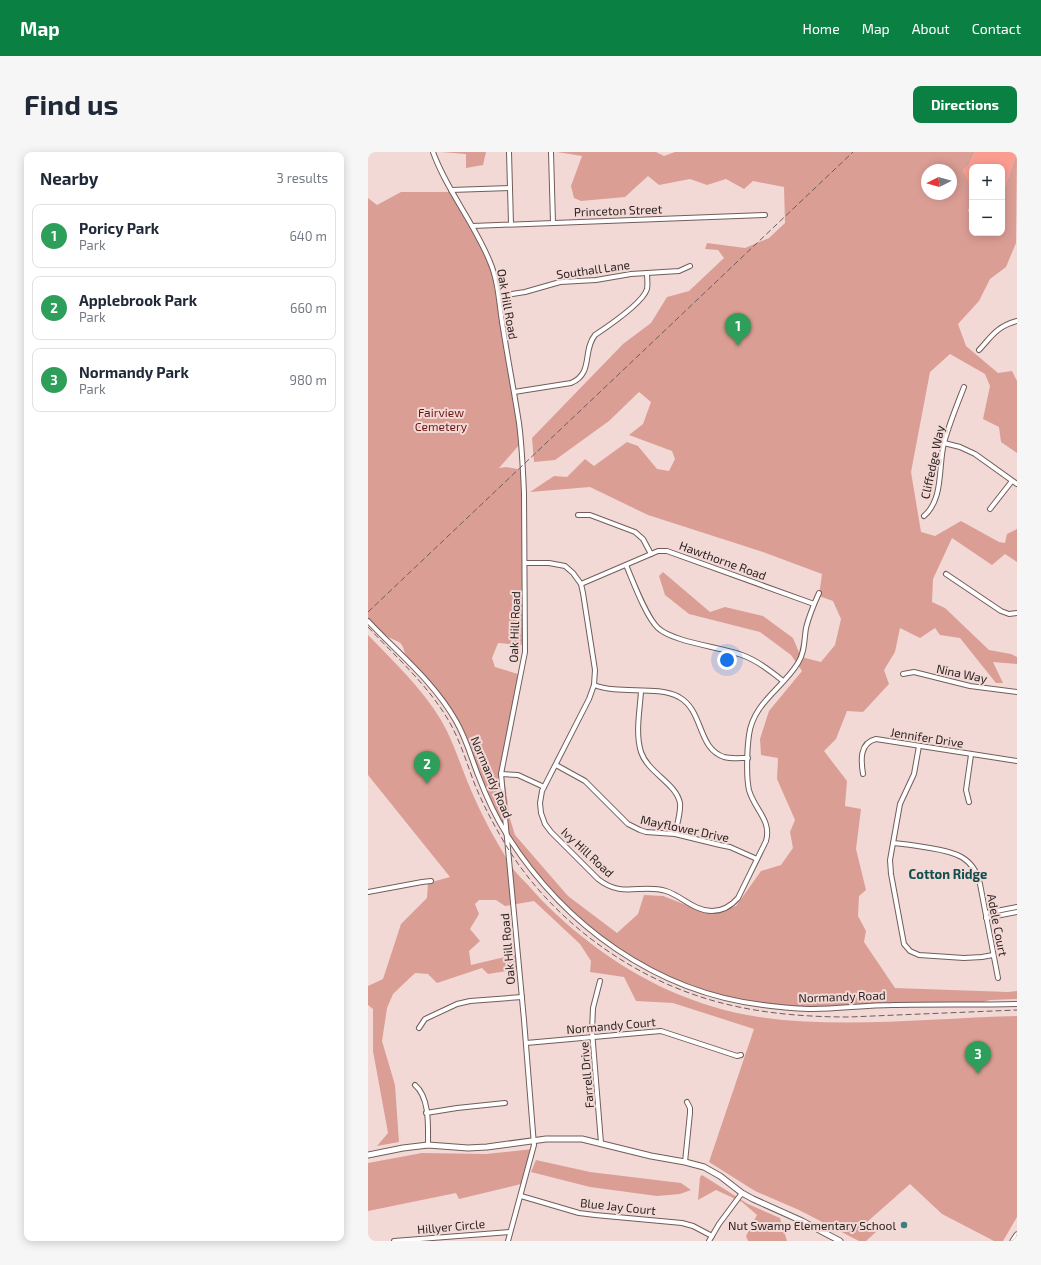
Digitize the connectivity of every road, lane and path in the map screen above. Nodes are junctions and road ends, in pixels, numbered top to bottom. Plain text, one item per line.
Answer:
1 (433, 152) edge
2 (509, 152) edge
3 (551, 152) edge
4 (510, 188) junction
5 (451, 190) junction
6 (765, 215) dead end
7 (553, 223) junction
8 (511, 224) junction
9 (472, 226) junction
10 (690, 266) dead end
11 (647, 273) junction
12 (499, 296) junction
13 (1017, 321) edge
14 (979, 350) dead end
15 (964, 387) dead end
16 (514, 392) junction
17 (944, 443) junction
18 (1012, 481) junction
19 (1017, 484) edge
20 (990, 509) dead end
21 (578, 515) dead end
22 (924, 516) dead end
23 (651, 554) junction
24 (525, 563) junction
25 (626, 565) junction
26 (946, 574) dead end
27 (581, 584) junction
28 (818, 593) dead end
29 (814, 604) junction
30 (1017, 613) edge
31 (368, 621) edge
32 (903, 674) dead end
33 (783, 681) junction
34 (594, 685) junction
35 (641, 691) junction
36 (1017, 692) edge
37 (919, 746) junction
38 (971, 755) junction
39 (748, 758) junction
40 (1017, 761) edge
41 (556, 765) junction
42 (501, 774) junction
43 (863, 774) dead end
44 (544, 787) junction
45 (968, 802) dead end
46 (506, 834) junction
47 (675, 834) junction
48 (893, 843) junction
49 (757, 860) junction
50 (431, 881) dead end
51 (368, 892) edge
52 (1017, 908) edge
53 (1017, 912) edge
54 (986, 916) junction
55 (993, 955) junction
56 (998, 978) dead end
57 (600, 981) dead end
58 (522, 997) junction
59 (1017, 1004) edge
60 (419, 1028) dead end
61 (592, 1036) junction
62 (526, 1043) junction
63 (741, 1056) dead end
64 (415, 1085) dead end
65 (687, 1102) dead end
66 (506, 1103) dead end
67 (426, 1113) junction
68 (534, 1140) junction
69 (601, 1143) junction
70 (428, 1145) junction
71 (368, 1155) edge
72 (685, 1162) junction
73 (742, 1193) junction
74 (520, 1196) junction
75 (510, 1232) junction
76 (1017, 1235) edge
77 (712, 1236) junction
78 (394, 1241) edge
79 (508, 1241) edge
80 (709, 1241) edge
81 (840, 1241) edge
82 (1013, 1241) edge

1 - 5 street, Oak Hill Road
2 - 4 street
3 - 7 street
4 - 5 street
4 - 8 street
5 - 9 street, Oak Hill Road
6 - 7 street, Princeton Street
7 - 8 street, Princeton Street
8 - 9 street, Princeton Street
9 - 12 street, Oak Hill Road
10 - 11 street, Southall Lane
11 - 12 street, Southall Lane
11 - 16 street
12 - 16 street, Oak Hill Road
13 - 14 street
15 - 17 street, Cliffedge Way
16 - 24 street, Oak Hill Road
17 - 18 street
17 - 22 street, Cliffedge Way
18 - 19 street
18 - 20 street
21 - 23 street
23 - 25 street, Hawthorne Road
23 - 29 street, Hawthorne Road
24 - 27 street, Ivy Hill Road
24 - 42 street, Oak Hill Road
25 - 27 street, Hawthorne Road
25 - 33 street
26 - 30 street
27 - 34 street, Ivy Hill Road
28 - 29 street, Ivy Hill Road
29 - 33 street, Ivy Hill Road
31 - 46 street, Normandy Road
32 - 36 street, Nina Way
33 - 39 street, Ivy Hill Road
34 - 35 street
34 - 41 street, Ivy Hill Road
35 - 39 street
35 - 47 street
37 - 38 street, Jennifer Drive
37 - 43 street, Jennifer Drive
37 - 48 street
38 - 40 street, Jennifer Drive
38 - 45 street
39 - 49 street, Ivy Hill Road
41 - 44 street, Ivy Hill Road
41 - 47 street, Mayflower Drive
42 - 44 street
42 - 46 street, Oak Hill Road
44 - 49 street, Ivy Hill Road
46 - 58 street, Oak Hill Road
46 - 59 street, Normandy Road
47 - 49 street, Mayflower Drive
48 - 54 street, Adele Court
48 - 55 street
50 - 51 street
52 - 54 street
53 - 54 street
54 - 55 street, Adele Court
55 - 56 street, Adele Court
57 - 61 street, Farrell Drive
58 - 60 street
58 - 62 street, Oak Hill Road
61 - 62 street, Normandy Court
61 - 63 street, Normandy Court
61 - 69 street, Farrell Drive
62 - 68 street, Oak Hill Road
64 - 67 street
65 - 72 street
66 - 67 street
67 - 70 street
68 - 69 main road
68 - 70 main road
68 - 74 street, Oak Hill Road
69 - 72 main road
70 - 71 main road
72 - 73 main road
73 - 77 street
73 - 81 main road
74 - 75 street, Oak Hill Road
74 - 77 street, Blue Jay Court
75 - 78 street, Hillyer Circle
75 - 79 street, Oak Hill Road
76 - 82 main road
77 - 80 street

